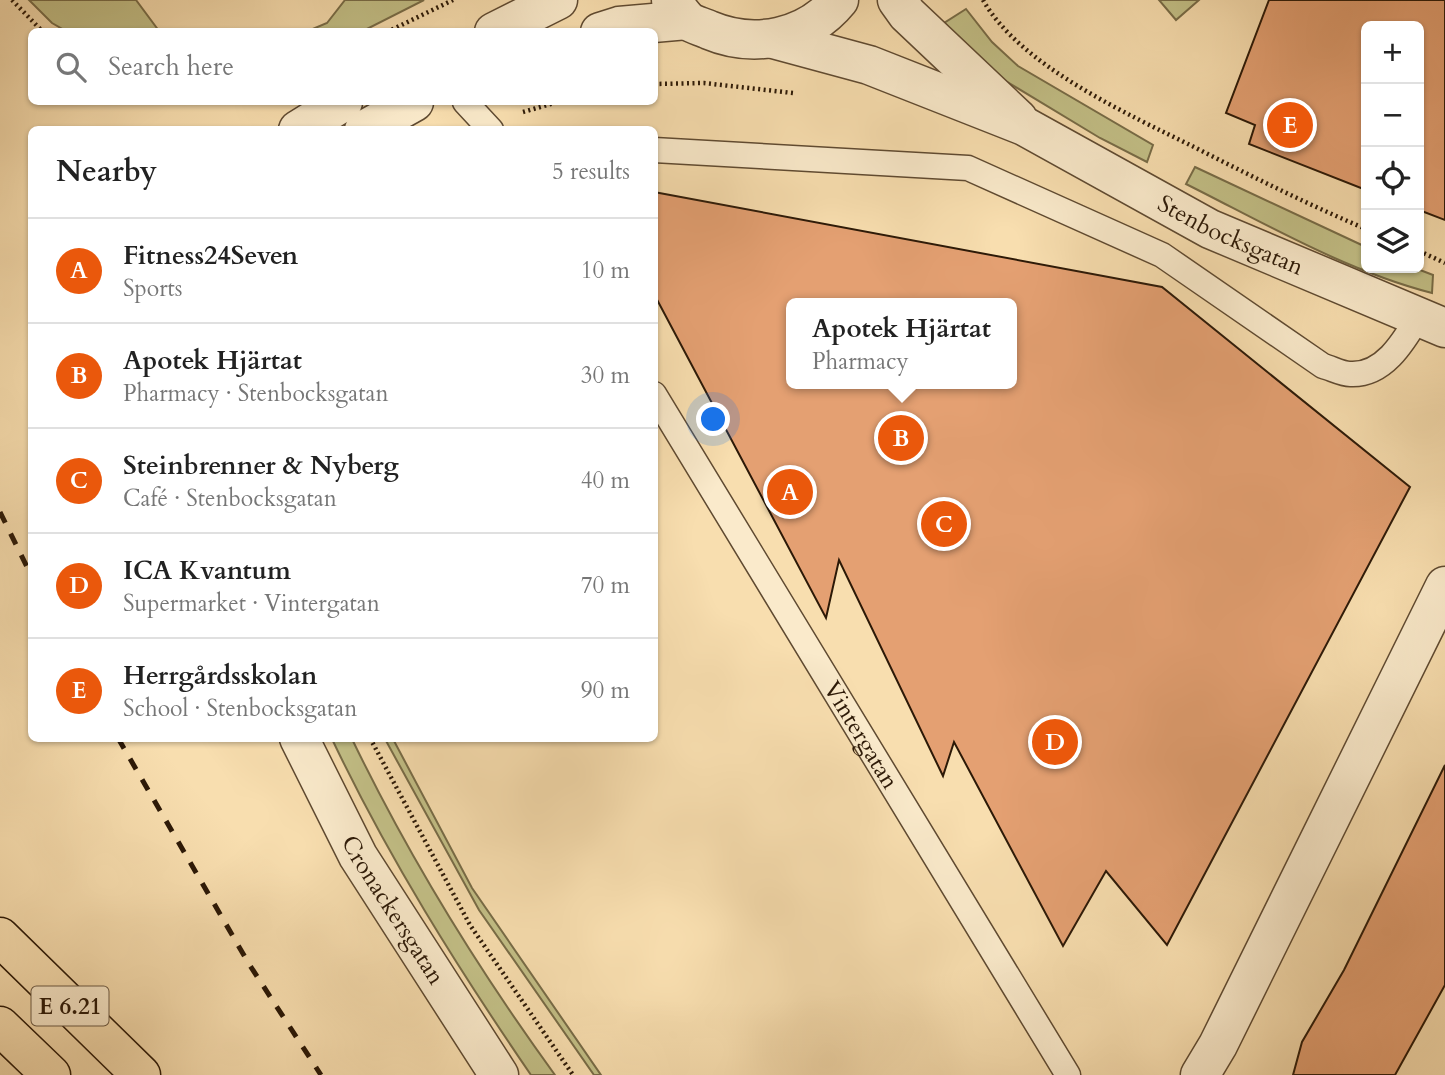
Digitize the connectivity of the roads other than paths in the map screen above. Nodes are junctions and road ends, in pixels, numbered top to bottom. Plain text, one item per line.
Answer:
1 (558, 0) edge
2 (839, 0) edge
3 (897, 0) edge
4 (679, 10) edge
5 (502, 28) edge
6 (613, 28) edge
7 (773, 39) junction
8 (338, 105) edge
9 (409, 105) edge
10 (468, 105) edge
11 (304, 126) edge
12 (371, 126) edge
13 (491, 126) edge
14 (1024, 126) junction
15 (658, 150) edge
16 (1432, 322) edge
17 (658, 401) edge
18 (1445, 586) edge
19 (301, 742) edge
20 (0, 937) edge
21 (0, 1026) edge
22 (51, 1075) edge
23 (141, 1075) edge
24 (499, 1075) edge
25 (1068, 1075) edge
26 (1200, 1075) edge

1 - 5 street
2 - 7 street
3 - 14 street, Stenbocksgatan
4 - 6 street
4 - 7 street
7 - 14 street, Stenbocksgatan
8 - 11 street
9 - 12 street
10 - 13 lane
14 - 16 street, Stenbocksgatan
15 - 16 lane
17 - 25 lane, Vintergatan
18 - 26 street
19 - 24 street, Cronackersgatan
20 - 23 highway, E 6.21
21 - 22 highway, E 6.21

